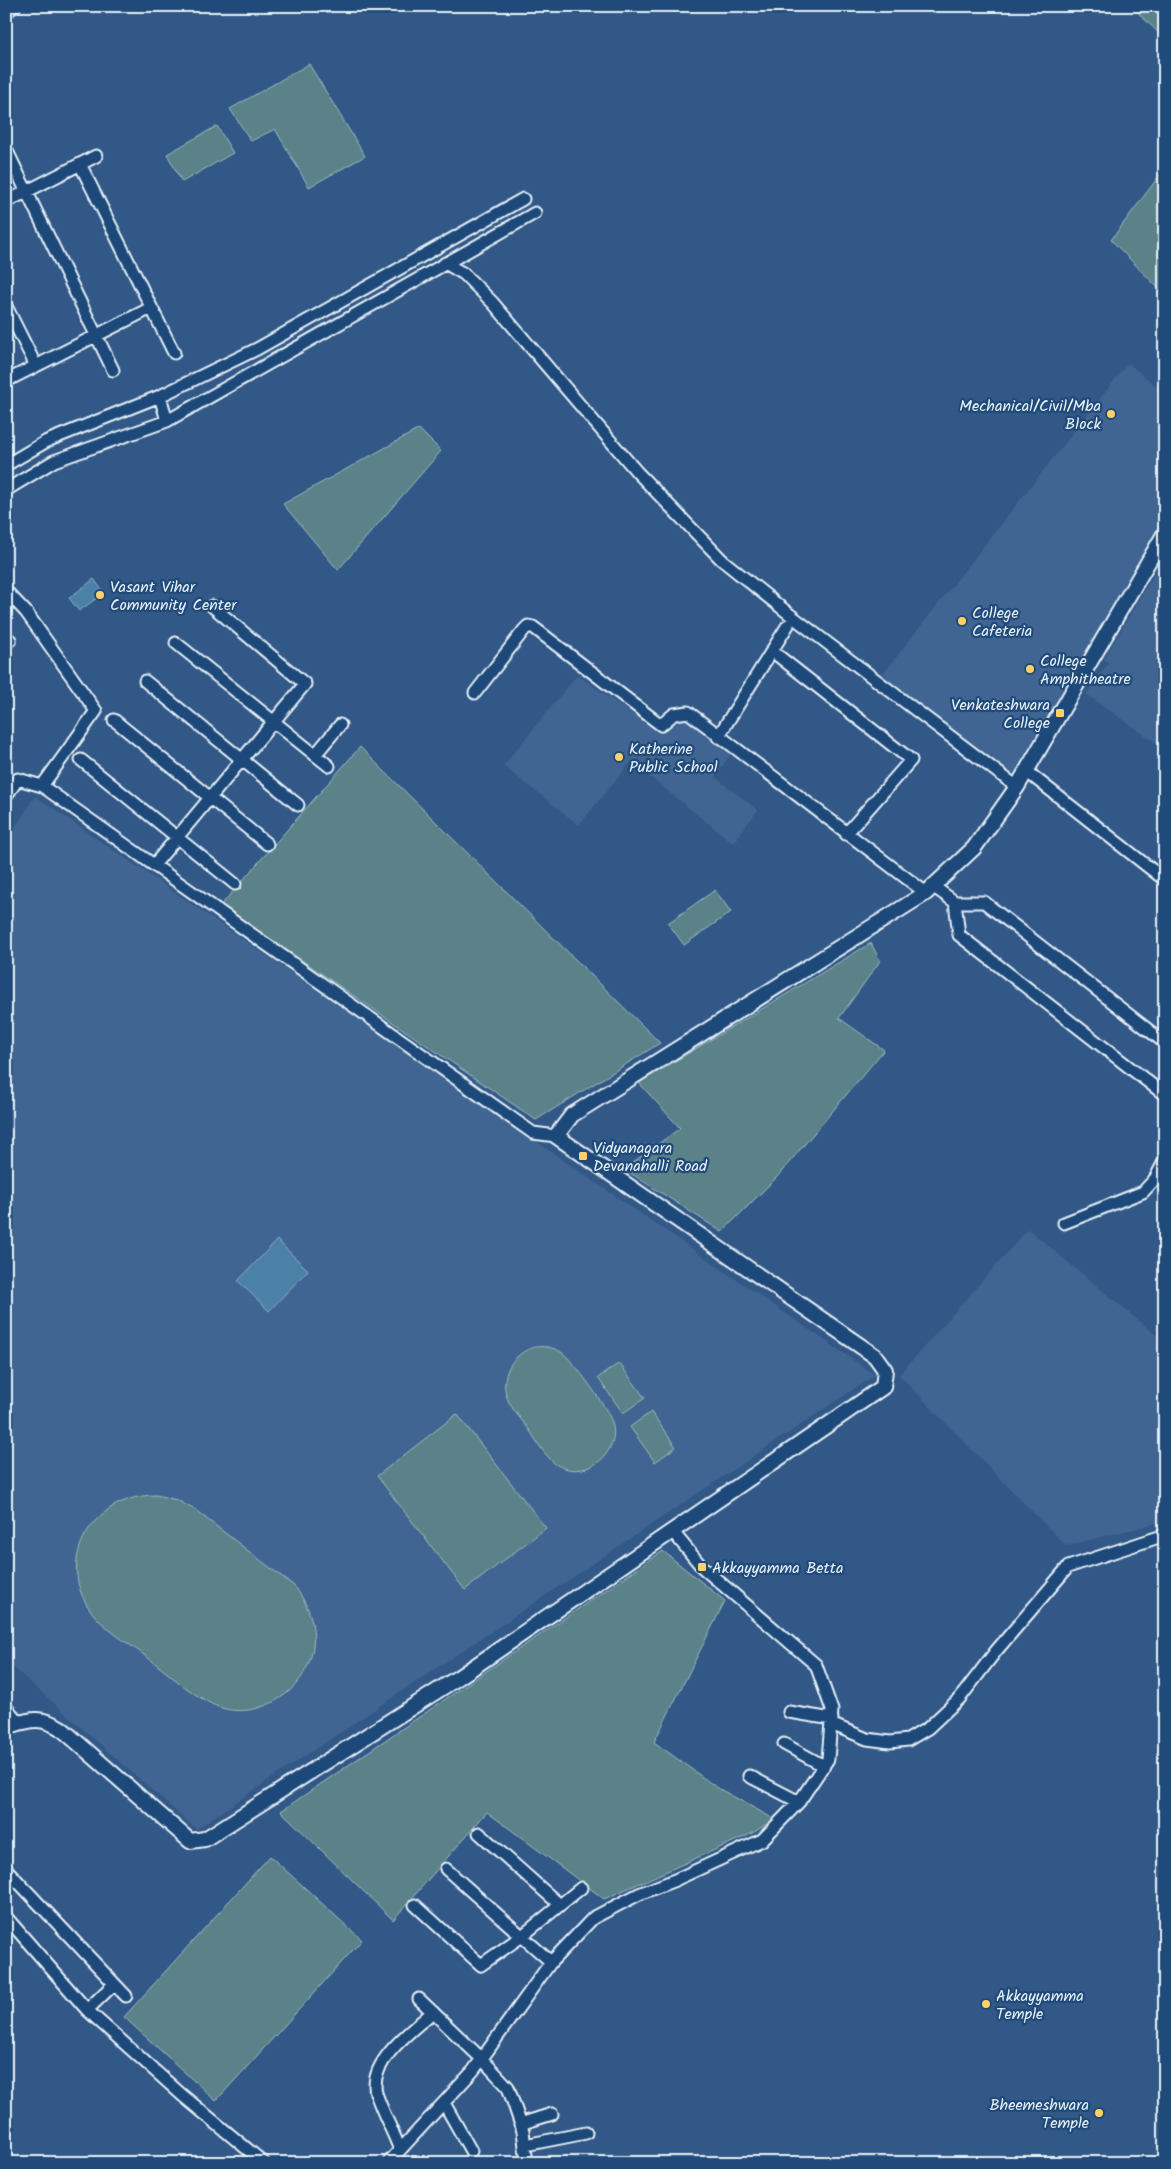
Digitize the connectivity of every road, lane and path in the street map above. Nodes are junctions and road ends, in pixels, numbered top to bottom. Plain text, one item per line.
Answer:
1 (15, 6) edge
2 (6, 12) edge
3 (6, 149) edge
4 (96, 156) dead end
5 (80, 164) junction
6 (27, 192) junction
7 (523, 199) dead end
8 (6, 202) edge
9 (536, 213) dead end
10 (446, 263) junction
11 (6, 306) edge
12 (152, 308) junction
13 (96, 336) junction
14 (174, 353) dead end
15 (36, 366) junction
16 (113, 370) dead end
17 (6, 381) edge
18 (160, 396) junction
19 (167, 421) junction
20 (17, 458) junction
21 (6, 465) edge
22 (27, 478) junction
23 (6, 490) edge
24 (1165, 533) edge
25 (1160, 554) edge
26 (6, 591) edge
27 (212, 606) dead end
28 (788, 625) dead end
29 (176, 643) dead end
30 (772, 651) junction
31 (145, 681) dead end
32 (475, 693) dead end
33 (114, 720) dead end
34 (274, 722) junction
35 (340, 725) dead end
36 (718, 737) junction
37 (315, 755) junction
38 (242, 759) junction
39 (82, 760) dead end
40 (329, 766) dead end
41 (1026, 771) junction
42 (42, 786) junction
43 (1017, 787) junction
44 (6, 796) edge
45 (210, 798) junction
46 (298, 805) dead end
47 (846, 834) junction
48 (177, 837) junction
49 (267, 844) dead end
50 (154, 865) junction
51 (1165, 880) edge
52 (235, 884) dead end
53 (930, 890) junction
54 (955, 902) junction
55 (1165, 1043) edge
56 (1165, 1096) edge
57 (556, 1136) junction
58 (1165, 1160) edge
59 (1064, 1223) dead end
60 (674, 1532) junction
61 (1165, 1535) edge
62 (6, 1707) edge
63 (789, 1712) dead end
64 (832, 1721) junction
65 (13, 1725) edge
66 (784, 1744) dead end
67 (824, 1766) junction
68 (749, 1776) dead end
69 (799, 1802) junction
70 (479, 1833) dead end
71 (6, 1868) edge
72 (446, 1869) dead end
73 (581, 1888) dead end
74 (415, 1905) dead end
75 (560, 1905) junction
76 (6, 1917) edge
77 (522, 1936) junction
78 (551, 1962) junction
79 (114, 1984) junction
80 (126, 1996) dead end
81 (419, 1999) dead end
82 (87, 2010) junction
83 (432, 2012) junction
84 (482, 2059) junction
85 (444, 2102) junction
86 (552, 2114) dead end
87 (520, 2124) junction
88 (586, 2132) dead end
89 (525, 2145) junction
90 (400, 2150) junction
91 (471, 2151) dead end
92 (264, 2163) edge
93 (388, 2163) edge
94 (527, 2163) edge

1 - 2 street
3 - 6 street
4 - 5 street
5 - 6 street
5 - 12 street
6 - 8 street
6 - 13 street
7 - 18 street
9 - 10 street
10 - 19 street
10 - 43 street
11 - 15 street
12 - 13 street
12 - 14 street
13 - 15 street
13 - 16 street
15 - 17 street
18 - 19 street
18 - 20 street
19 - 22 street
20 - 21 street
20 - 22 street
22 - 23 street
24 - 25 main road
25 - 41 main road
26 - 42 street
27 - 34 street
28 - 30 street
29 - 34 street
30 - 36 street
30 - 47 street
31 - 38 street
32 - 36 street
33 - 45 street
34 - 37 street
34 - 38 street
35 - 37 street
36 - 47 street
37 - 40 street
38 - 45 street
38 - 46 street
39 - 48 street
41 - 43 main road
41 - 51 street
42 - 44 street
42 - 50 street
43 - 53 main road
45 - 48 street
45 - 49 street
47 - 53 street
48 - 50 street
48 - 52 street
50 - 57 street
53 - 54 street
53 - 57 main road
54 - 55 street
54 - 56 street
57 - 60 main road
58 - 59 street
60 - 64 street
60 - 65 main road
61 - 64 street
62 - 65 street
63 - 64 street
64 - 67 street
66 - 67 street
67 - 69 street
68 - 69 street
69 - 78 street
70 - 75 street
71 - 79 street
72 - 77 street
73 - 75 street
74 - 77 street
75 - 77 street
76 - 82 street
77 - 78 street
78 - 84 street
79 - 80 street
79 - 82 street
81 - 83 street
82 - 92 street
83 - 84 street
83 - 90 street
84 - 85 street
84 - 87 street
85 - 90 street
85 - 91 street
86 - 87 street
87 - 89 street
88 - 89 street
89 - 94 street
90 - 93 street

